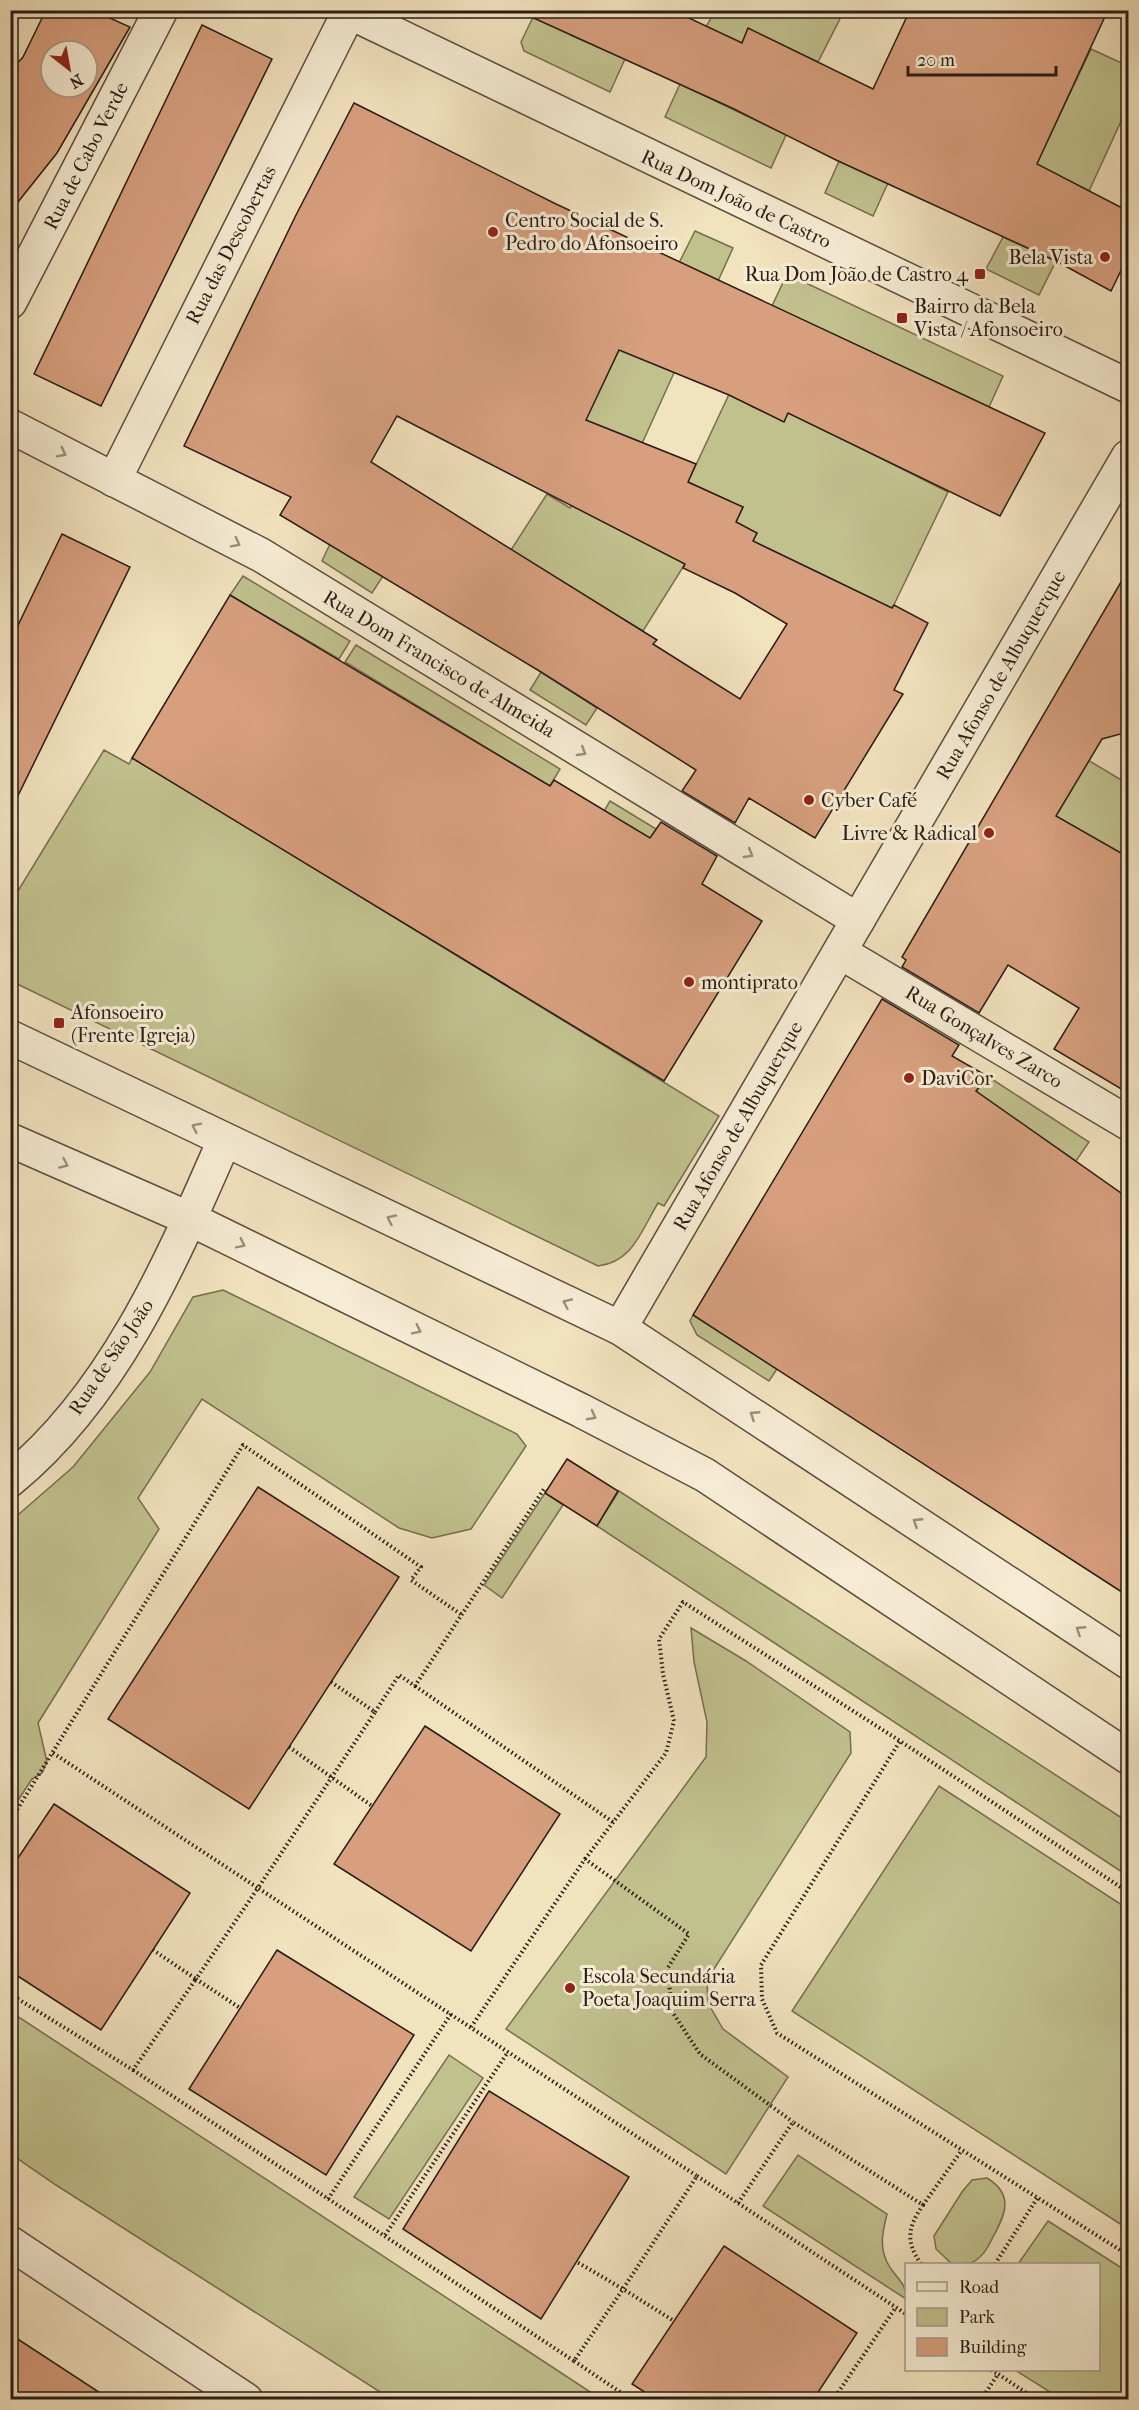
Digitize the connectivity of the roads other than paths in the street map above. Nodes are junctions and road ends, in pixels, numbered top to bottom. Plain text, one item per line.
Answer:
1 (161, 10) edge
2 (348, 11) edge
3 (10, 302) edge
4 (1128, 386) edge
5 (10, 426) edge
6 (1128, 457) edge
7 (114, 480) junction
8 (858, 920) junction
9 (840, 952) junction
10 (10, 1037) edge
11 (1128, 1123) edge
12 (10, 1140) edge
13 (224, 1141) junction
14 (190, 1219) junction
15 (620, 1328) junction
16 (10, 1480) edge
17 (1128, 1662) edge
18 (1128, 1756) edge
19 (10, 2243) edge
20 (246, 2400) edge

1 - 3 street, Rua de Cabo Verde
2 - 4 street, Rua Dom João de Castro
2 - 7 street, Rua das Descobertas
5 -> 7 street, Rua Dom Francisco de Almeida
6 - 8 street, Rua Afonso de Albuquerque
7 -> 8 street, Rua Dom Francisco de Almeida
8 - 9 street, Rua Afonso de Albuquerque
9 - 11 street, Rua Gonçalves Zarco
9 - 15 street, Rua Afonso de Albuquerque
13 -> 10 street
12 -> 14 street
13 - 14 street, Rua de São João
15 -> 13 street
14 - 16 street, Rua de São João
14 -> 18 street
17 -> 15 street
19 - 20 street

